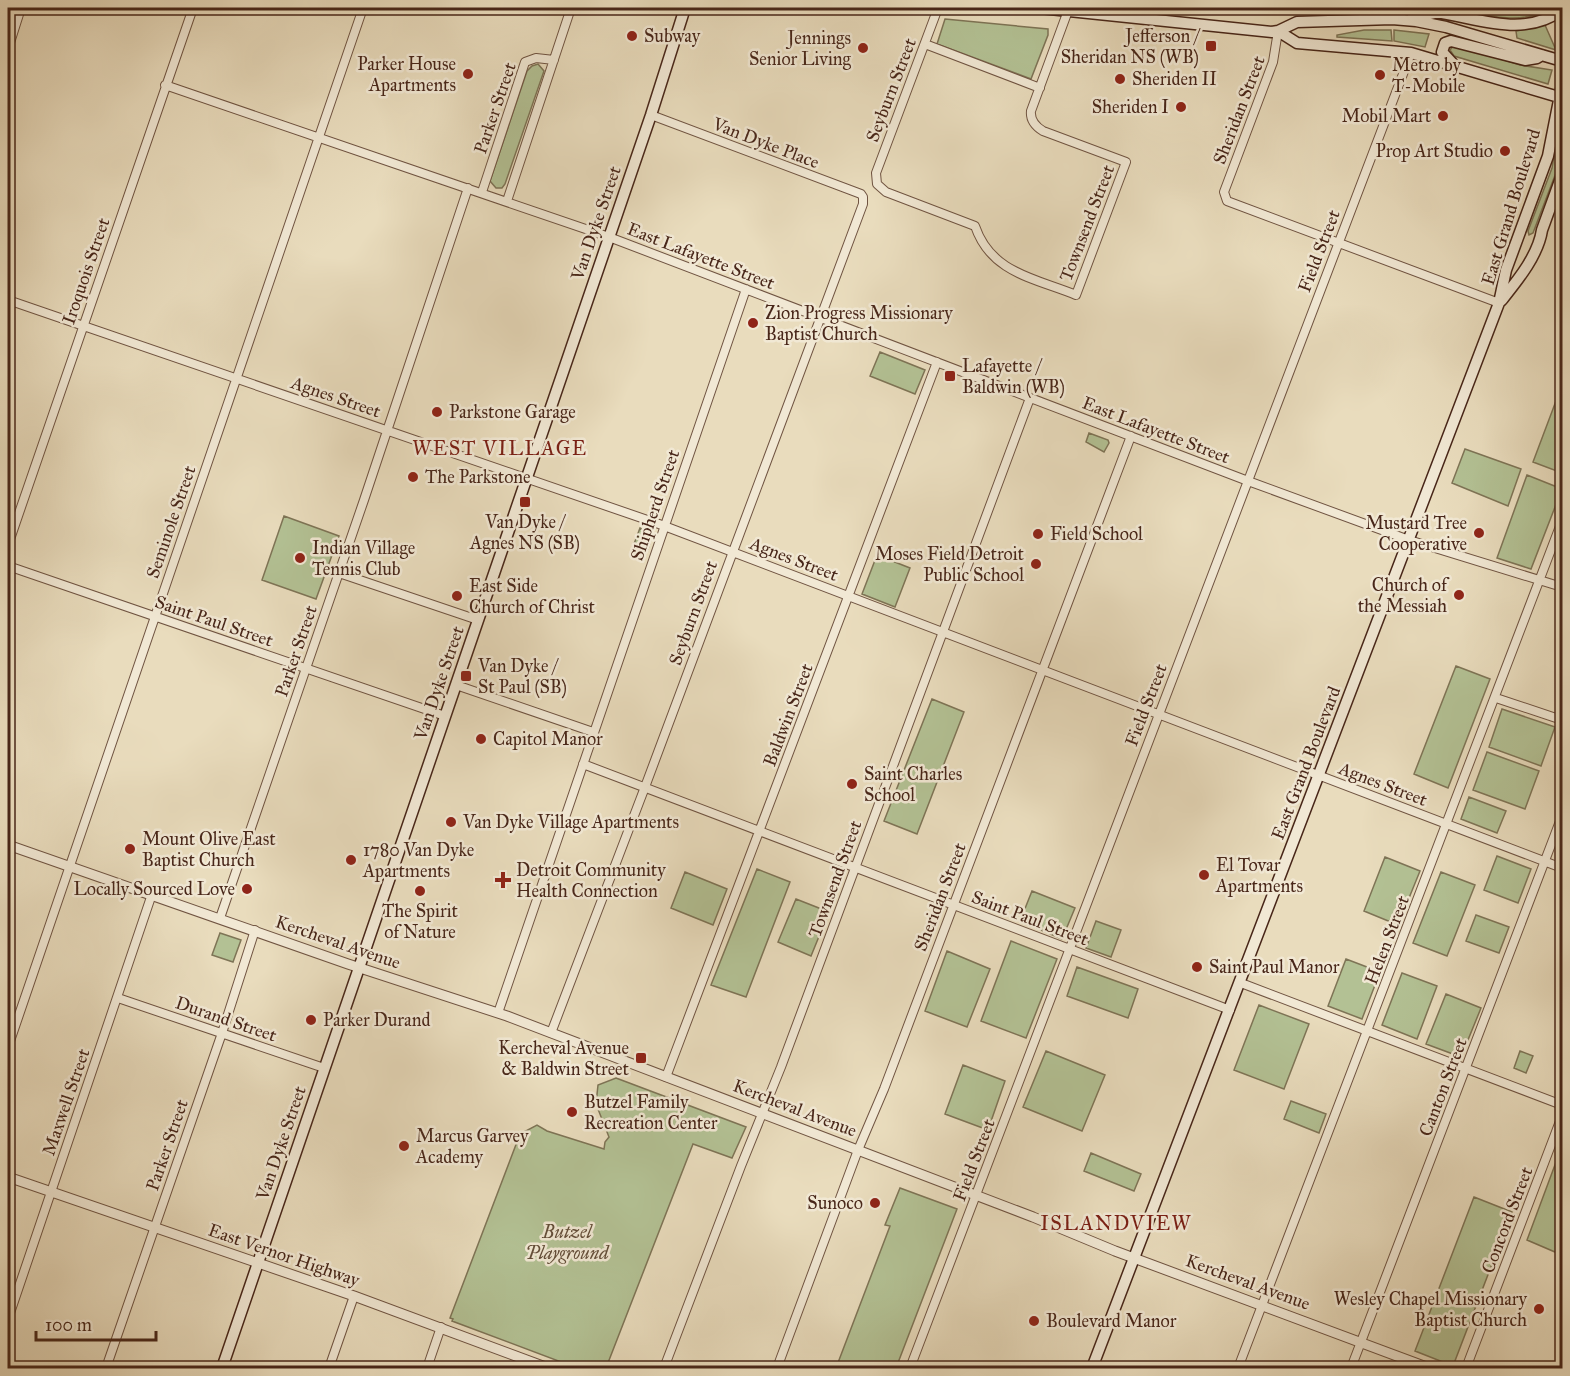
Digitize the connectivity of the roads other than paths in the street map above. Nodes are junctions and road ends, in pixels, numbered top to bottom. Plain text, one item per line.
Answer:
1 (21, 8) edge
2 (193, 8) edge
3 (363, 8) edge
4 (571, 8) edge
5 (685, 8) edge
6 (938, 8) edge
7 (1040, 8) edge
8 (1068, 9) edge
9 (1563, 10) edge
10 (1401, 20) junction
11 (1278, 31) junction
12 (925, 44) junction
13 (8, 49) edge
14 (1411, 53) junction
15 (1542, 55) junction
16 (554, 60) junction
17 (1563, 61) edge
18 (1455, 66) junction
19 (165, 85) junction
20 (1563, 85) edge
21 (1040, 88) junction
22 (1561, 97) edge
23 (651, 115) junction
24 (1563, 120) edge
25 (1551, 134) junction
26 (319, 138) junction
27 (1563, 175) edge
28 (468, 188) junction
29 (482, 192) junction
30 (507, 201) junction
31 (863, 204) joint
32 (1520, 229) junction
33 (1542, 230) junction
34 (609, 237) junction
35 (1338, 243) junction
36 (746, 289) junction
37 (1076, 295) joint
38 (8, 300) edge
39 (1499, 303) junction
40 (821, 318) junction
41 (84, 327) junction
42 (937, 362) junction
43 (237, 379) junction
44 (1030, 398) junction
45 (387, 430) junction
46 (1131, 436) junction
47 (526, 478) junction
48 (1248, 481) junction
49 (1563, 521) edge
50 (664, 526) junction
51 (1409, 540) junction
52 (8, 544) edge
53 (732, 551) junction
54 (8, 566) edge
55 (339, 573) junction
56 (1540, 580) junction
57 (1563, 587) edge
58 (849, 596) junction
59 (155, 617) junction
60 (478, 620) junction
61 (943, 631) junction
62 (306, 669) junction
63 (1042, 670) junction
64 (456, 685) junction
65 (1496, 698) junction
66 (1159, 714) junction
67 (445, 716) junction
68 (1563, 720) edge
69 (593, 732) junction
70 (583, 764) junction
71 (1318, 775) junction
72 (645, 787) junction
73 (1563, 816) edge
74 (1447, 825) junction
75 (760, 831) junction
76 (8, 845) edge
77 (1545, 862) junction
78 (70, 866) junction
79 (855, 867) junction
80 (1563, 868) edge
81 (152, 894) junction
82 (954, 905) junction
83 (220, 918) junction
84 (255, 930) junction
85 (1070, 949) junction
86 (358, 967) junction
87 (1241, 983) junction
88 (118, 998) junction
89 (1230, 1010) junction
90 (498, 1013) junction
91 (1368, 1031) junction
92 (222, 1033) junction
93 (551, 1033) junction
94 (8, 1047) edge
95 (324, 1068) junction
96 (1466, 1068) junction
97 (666, 1077) junction
98 (1563, 1105) edge
99 (762, 1113) junction
100 (1563, 1116) edge
101 (858, 1150) junction
102 (8, 1177) edge
103 (51, 1192) junction
104 (976, 1196) junction
105 (154, 1228) junction
106 (1134, 1258) junction
107 (258, 1263) junction
108 (354, 1296) junction
109 (1263, 1305) junction
110 (8, 1319) edge
111 (441, 1327) junction
112 (1361, 1342) junction
113 (106, 1368) edge
114 (222, 1368) edge
115 (329, 1368) edge
116 (427, 1368) edge
117 (548, 1368) edge
118 (664, 1368) edge
119 (777, 1368) edge
120 (910, 1368) edge
121 (1092, 1368) edge
122 (1238, 1368) edge
123 (1351, 1368) edge
124 (1429, 1368) edge
125 (1466, 1368) edge

1 - 13 street
2 - 19 street, Iroquois Street
3 - 26 street, Seminole Street
4 - 16 street
5 - 23 main road, Van Dyke Street
6 - 12 street, Seyburn Street
7 - 8 main road
8 - 11 main road
8 - 21 street
9 - 10 main road
10 - 11 main road
10 - 15 main road
11 - 14 main road
11 - 35 street, Sheridan Street
12 - 21 street
12 - 37 street, Seyburn Street
14 - 18 main road
14 - 35 street, Field Street
15 - 17 main road
15 - 18 main road
16 - 29 street, Parker Street
16 - 30 street
18 - 22 main road
19 - 26 street, East Lafayette Street
19 - 41 street, Iroquois Street
20 - 22 main road, East Grand Boulevard
21 - 37 street, Townsend Street
22 - 25 main road, East Grand Boulevard
23 - 31 street, Van Dyke Place
23 - 34 main road, Van Dyke Street
24 - 25 main road
25 - 32 main road, East Grand Boulevard
26 - 28 street, East Lafayette Street
26 - 43 street, Seminole Street
27 - 33 main road, East Grand Boulevard
28 - 29 street, East Lafayette Street
28 - 45 street, Parker Street
29 - 30 street, East Lafayette Street
30 - 34 street, East Lafayette Street
31 - 40 street, Seyburn Street
32 - 33 main road
32 - 39 main road, East Grand Boulevard
33 - 39 main road, East Grand Boulevard
34 - 36 street, East Lafayette Street
34 - 47 main road, Van Dyke Street
35 - 39 street
35 - 48 street, Field Street
36 - 40 street, East Lafayette Street
36 - 50 street, Shipherd Street
38 - 41 street, Agnes Street
39 - 51 main road, East Grand Boulevard
40 - 42 street, East Lafayette Street
40 - 53 street, Seyburn Street
41 - 43 street, Agnes Street
41 - 52 street, Iroquois Street
42 - 44 street, East Lafayette Street
42 - 58 street, Baldwin Street
43 - 45 street, Agnes Street
43 - 59 street, Seminole Street
44 - 46 street, East Lafayette Street
44 - 61 street, Townsend Street
45 - 47 street, Agnes Street
45 - 55 street, Parker Street
46 - 48 street, East Lafayette Street
46 - 63 street, Sheridan Street
47 - 50 street, Agnes Street
47 - 60 main road, Van Dyke Street
48 - 51 street, East Lafayette Street
48 - 66 street, Field Street
49 - 56 street, Helen Street
50 - 53 street, Agnes Street
50 - 69 street, Shipherd Street
51 - 56 street, East Lafayette Street
51 - 71 main road, East Grand Boulevard
53 - 58 street, Agnes Street
53 - 72 street, Seyburn Street
54 - 59 street, Saint Paul Street
55 - 60 street
55 - 62 street, Parker Street
56 - 57 street, East Lafayette Street
56 - 65 street, Helen Street
58 - 61 street, Agnes Street
58 - 75 street, Baldwin Street
59 - 62 street, Saint Paul Street
59 - 78 street, Seminole Street
60 - 64 main road, Van Dyke Street
61 - 63 street, Agnes Street
61 - 79 street, Townsend Street
62 - 67 street, Saint Paul Street
62 - 83 street, Parker Street
63 - 66 street, Agnes Street
63 - 82 street, Sheridan Street
64 - 67 main road, Van Dyke Street
64 - 69 street
65 - 68 street
65 - 74 street, Helen Street
66 - 71 street, Agnes Street
66 - 85 street, Field Street
67 - 86 main road, Van Dyke Street
69 - 70 street, Shipherd Street
70 - 72 street, Saint Paul Street
70 - 90 street
71 - 74 street, Agnes Street
71 - 87 main road, East Grand Boulevard
72 - 75 street, Saint Paul Street
72 - 93 street, Seyburn Street
73 - 77 street, Canton Street
74 - 77 street, Agnes Street
74 - 91 street, Helen Street
75 - 79 street, Saint Paul Street
75 - 97 street, Baldwin Street
76 - 78 street, Kercheval Avenue
77 - 80 street, Agnes Street
77 - 96 street, Canton Street
78 - 81 street, Kercheval Avenue
78 - 94 street, Seminole Street
79 - 82 street, Saint Paul Street
79 - 99 street, Townsend Street
81 - 83 street, Kercheval Avenue
81 - 88 street, Maxwell Street
82 - 85 street, Saint Paul Street
82 - 101 street, Sheridan Street
83 - 84 street, Kercheval Avenue
84 - 86 street, Kercheval Avenue
84 - 92 street, Parker Street
85 - 89 street, Saint Paul Street
85 - 104 street, Field Street
86 - 90 street, Kercheval Avenue
86 - 95 main road, Van Dyke Street
87 - 89 main road, East Grand Boulevard
87 - 91 street
88 - 92 street, Durand Street
88 - 103 street, Maxwell Street
89 - 106 main road, East Grand Boulevard
90 - 93 street, Kercheval Avenue
91 - 96 street
91 - 109 street, Helen Street
92 - 95 street, Durand Street
92 - 105 street, Parker Street
93 - 97 street, Kercheval Avenue
95 - 107 main road, Van Dyke Street
96 - 98 street
96 - 112 street, Canton Street
97 - 99 street, Kercheval Avenue
99 - 101 street, Kercheval Avenue
99 - 118 street, Townsend Street
100 - 125 street, Concord Street
101 - 104 street, Kercheval Avenue
101 - 119 street, Sheridan Street
102 - 103 street, East Vernor Highway
103 - 105 street, East Vernor Highway
103 - 110 street, Maxwell Street
104 - 106 street, Kercheval Avenue
104 - 120 street, Field Street
105 - 107 street, East Vernor Highway
105 - 113 street, Parker Street
106 - 109 street, Kercheval Avenue
106 - 121 main road, East Grand Boulevard
107 - 108 street, East Vernor Highway
107 - 114 main road, Van Dyke Street
108 - 111 street, East Vernor Highway
108 - 115 street
109 - 112 street, Kercheval Avenue
109 - 122 street, Helen Street
111 - 116 street
111 - 117 street, East Vernor Highway
112 - 123 street, Canton Street
112 - 124 street, Kercheval Avenue

